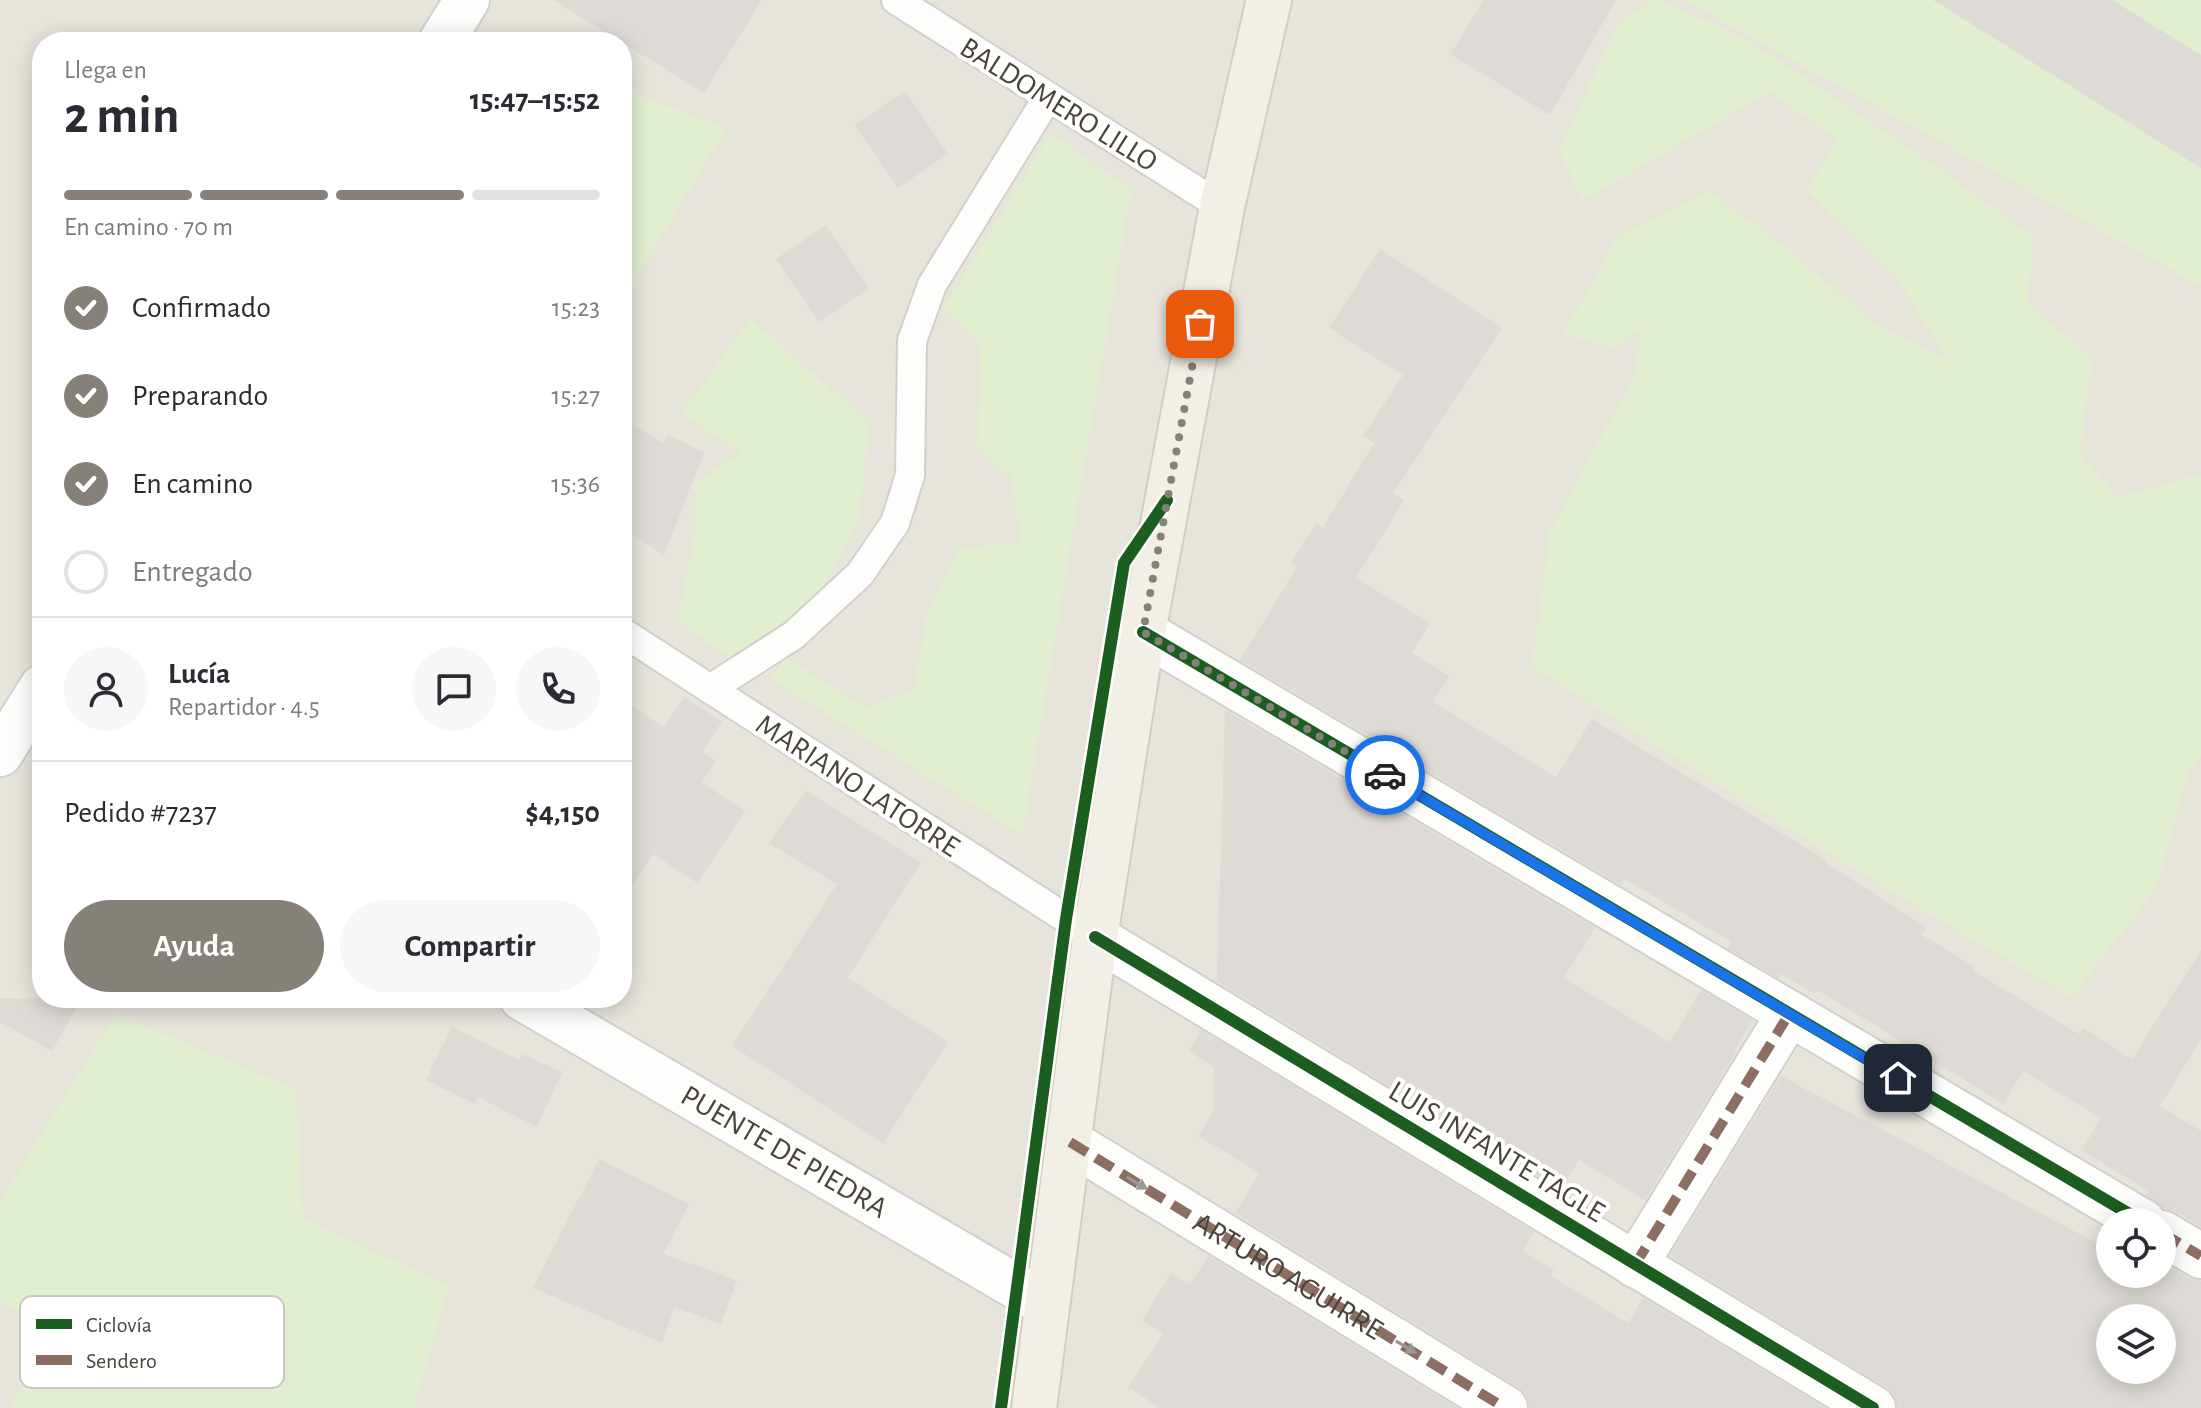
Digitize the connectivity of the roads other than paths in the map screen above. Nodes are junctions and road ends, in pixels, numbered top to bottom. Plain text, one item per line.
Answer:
1 (896, 0) edge
2 (1269, 0) edge
3 (1048, 97) junction
4 (1222, 207) junction
5 (1143, 632) junction
6 (632, 638) edge
7 (710, 689) junction
8 (32, 706) edge
9 (0, 753) edge
10 (1095, 937) junction
11 (539, 1008) edge
12 (1789, 1014) junction
13 (1070, 1142) junction
14 (2119, 1208) edge
15 (2176, 1241) edge
16 (2201, 1256) edge
17 (1635, 1265) junction
18 (1046, 1304) junction
19 (1034, 1408) edge
20 (1505, 1408) edge
21 (1873, 1408) edge

1 - 3 lane, BALDOMERO LILLO
2 - 4 main road
3 - 4 lane, BALDOMERO LILLO
3 - 7 lane
4 - 5 main road
5 - 10 main road
5 - 12 street
6 - 7 lane, MARIANO LATORRE
7 - 10 lane, MARIANO LATORRE
8 - 9 street
10 - 13 main road
10 - 17 street, LUIS INFANTE TAGLE
11 - 18 street, PUENTE DE PIEDRA
12 - 14 street
12 - 17 street
13 - 18 main road
13 -> 20 street, ARTURO AGUIRRE
15 - 16 street
17 - 21 street, LUIS INFANTE TAGLE
18 - 19 main road

